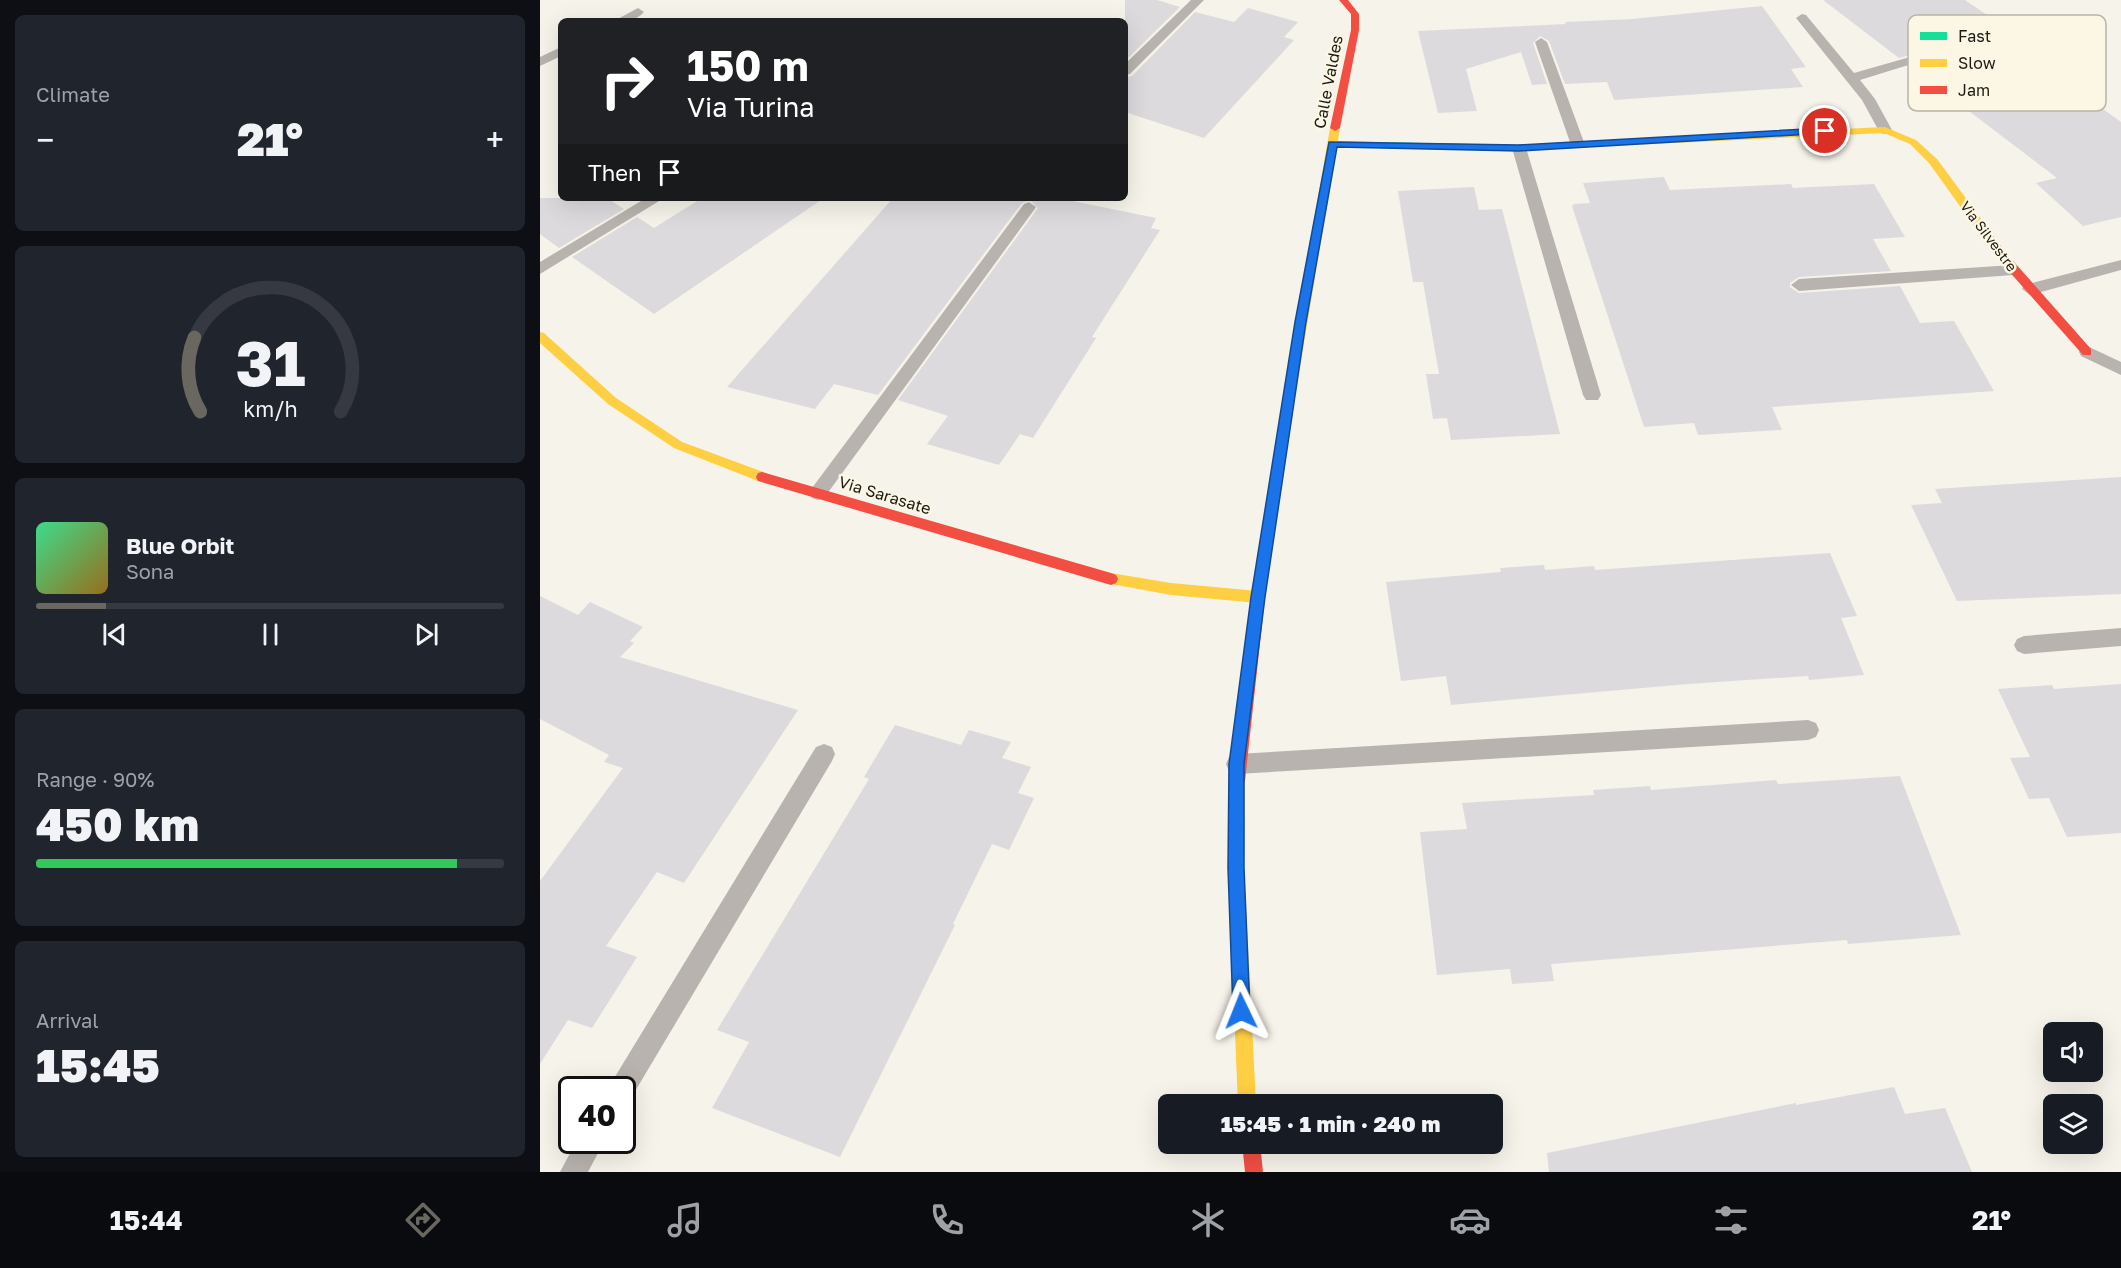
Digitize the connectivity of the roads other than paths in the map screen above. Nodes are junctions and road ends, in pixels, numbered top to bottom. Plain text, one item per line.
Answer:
1 (1198, 0) edge
2 (1343, 0) edge
3 (638, 12) dead end
4 (626, 18) edge
5 (1802, 18) dead end
6 (1541, 42) dead end
7 (558, 53) edge
8 (1908, 61) edge
9 (540, 62) edge
10 (1128, 68) edge
11 (1852, 78) junction
12 (1885, 130) junction
13 (1333, 144) junction
14 (1578, 145) junction
15 (1519, 148) junction
16 (652, 201) edge
17 (1029, 207) dead end
18 (2121, 265) edge
19 (540, 269) edge
20 (2013, 270) junction
21 (1799, 285) dead end
22 (2030, 289) junction
23 (540, 336) edge
24 (2086, 352) joint
25 (2121, 369) edge
26 (1592, 395) dead end
27 (818, 493) junction
28 (1258, 597) junction
29 (2121, 637) edge
30 (2024, 645) dead end
31 (1808, 730) dead end
32 (824, 754) dead end
33 (1237, 764) junction
34 (630, 1076) edge
35 (1246, 1094) edge
36 (584, 1154) edge
37 (1252, 1154) edge
38 (573, 1172) edge
39 (1254, 1172) edge

1 - 10 lane
2 - 13 street, Calle Valdes
3 - 4 lane
5 - 11 lane
6 - 14 lane
7 - 9 lane
8 - 11 lane
11 - 12 lane
12 - 14 street
12 - 20 street, Via Silvestre
13 - 15 street
13 - 28 street, Calle Valdes
14 - 15 street
15 - 26 lane
16 - 19 lane
17 - 27 lane
18 - 22 lane
20 - 21 lane
20 - 22 street, Via Silvestre
22 - 24 street, Via Silvestre
23 - 27 street, Via Sarasate
24 - 25 lane
27 - 28 street, Via Sarasate
28 - 33 street, Calle Valdes
29 - 30 lane
31 - 33 lane
32 - 34 lane
33 - 35 street, Calle Valdes
36 - 38 lane
37 - 39 street

